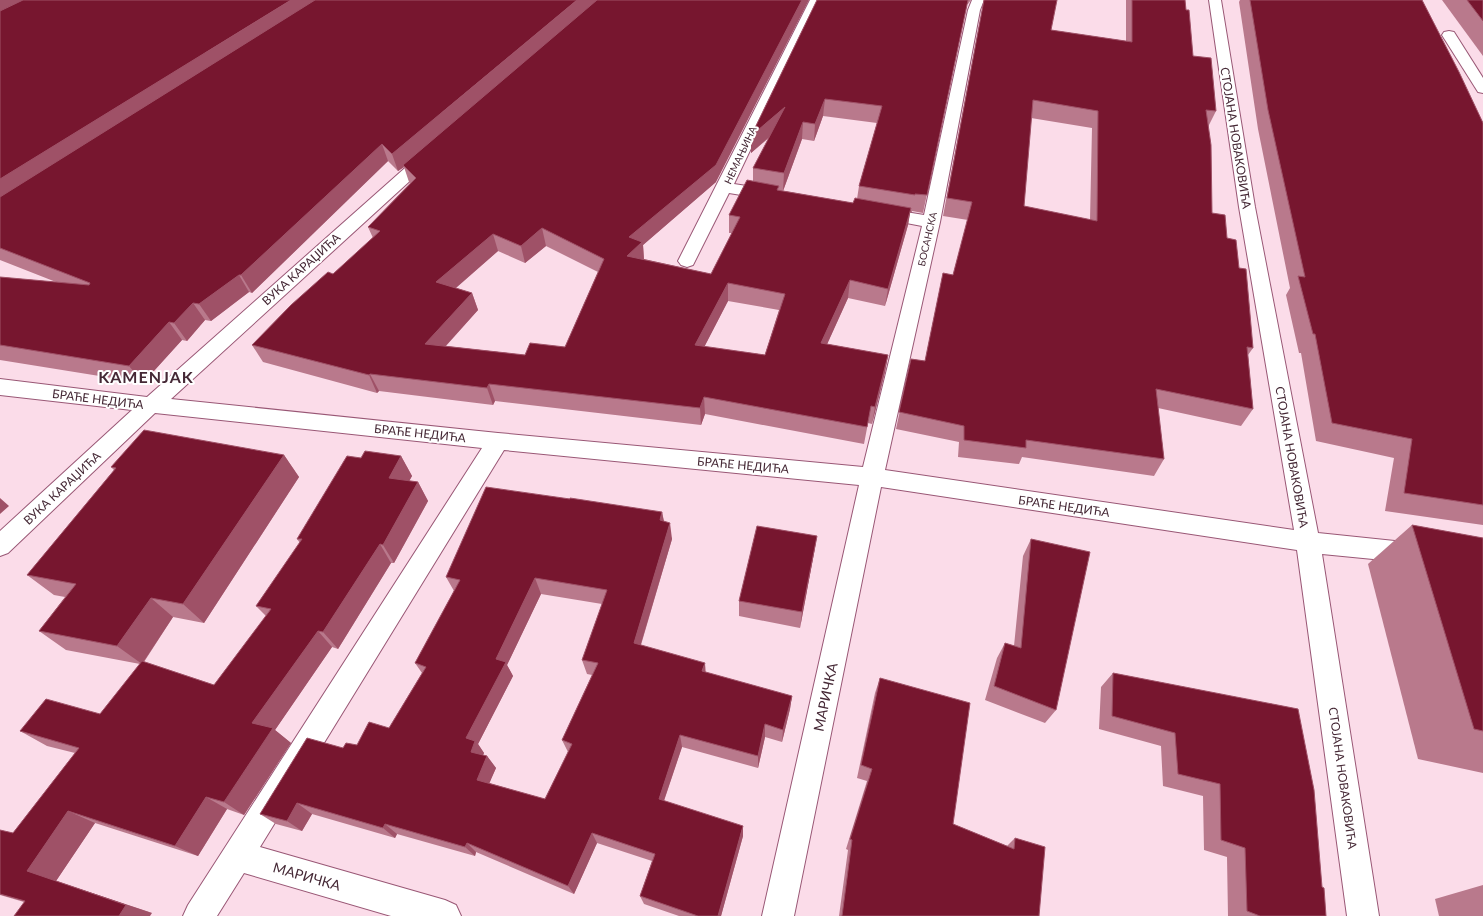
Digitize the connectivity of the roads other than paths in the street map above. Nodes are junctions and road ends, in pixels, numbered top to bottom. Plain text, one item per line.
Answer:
1 (816, 0) edge
2 (1215, 0) edge
3 (970, 6) edge
4 (1449, 35) dead end
5 (1483, 89) edge
6 (441, 145) edge
7 (724, 187) junction
8 (785, 197) edge
9 (870, 212) edge
10 (931, 222) junction
11 (687, 261) dead end
12 (0, 387) edge
13 (151, 405) junction
14 (498, 441) junction
15 (872, 477) junction
16 (1308, 542) junction
17 (0, 546) edge
18 (1437, 555) edge
19 (237, 856) junction
20 (199, 916) edge
21 (445, 916) edge
22 (778, 916) edge
23 (1363, 916) edge

1 - 7 street, НЕМАЊИНА
2 - 16 street, СТОЈАНА НОВАКОВИЋА
3 - 10 street, БОСАНСКА
4 - 5 street
6 - 13 street, ВУКА КАРАЏИЋА
7 - 8 street, НЕМАЊИНА
7 - 11 street
9 - 10 street
10 - 15 street, БОСАНСКА
12 - 13 street, БРАЋЕ НЕДИЋА
13 - 14 street, БРАЋЕ НЕДИЋА
13 - 17 street, ВУКА КАРАЏИЋА
14 - 15 street, БРАЋЕ НЕДИЋА
14 - 19 street
15 - 16 street, БРАЋЕ НЕДИЋА
15 - 22 street, МАРИЧКА
16 - 18 street, БРАЋЕ НЕДИЋА
16 - 23 street, СТОЈАНА НОВАКОВИЋА
19 - 20 street
19 - 21 street, МАРИЧКА

